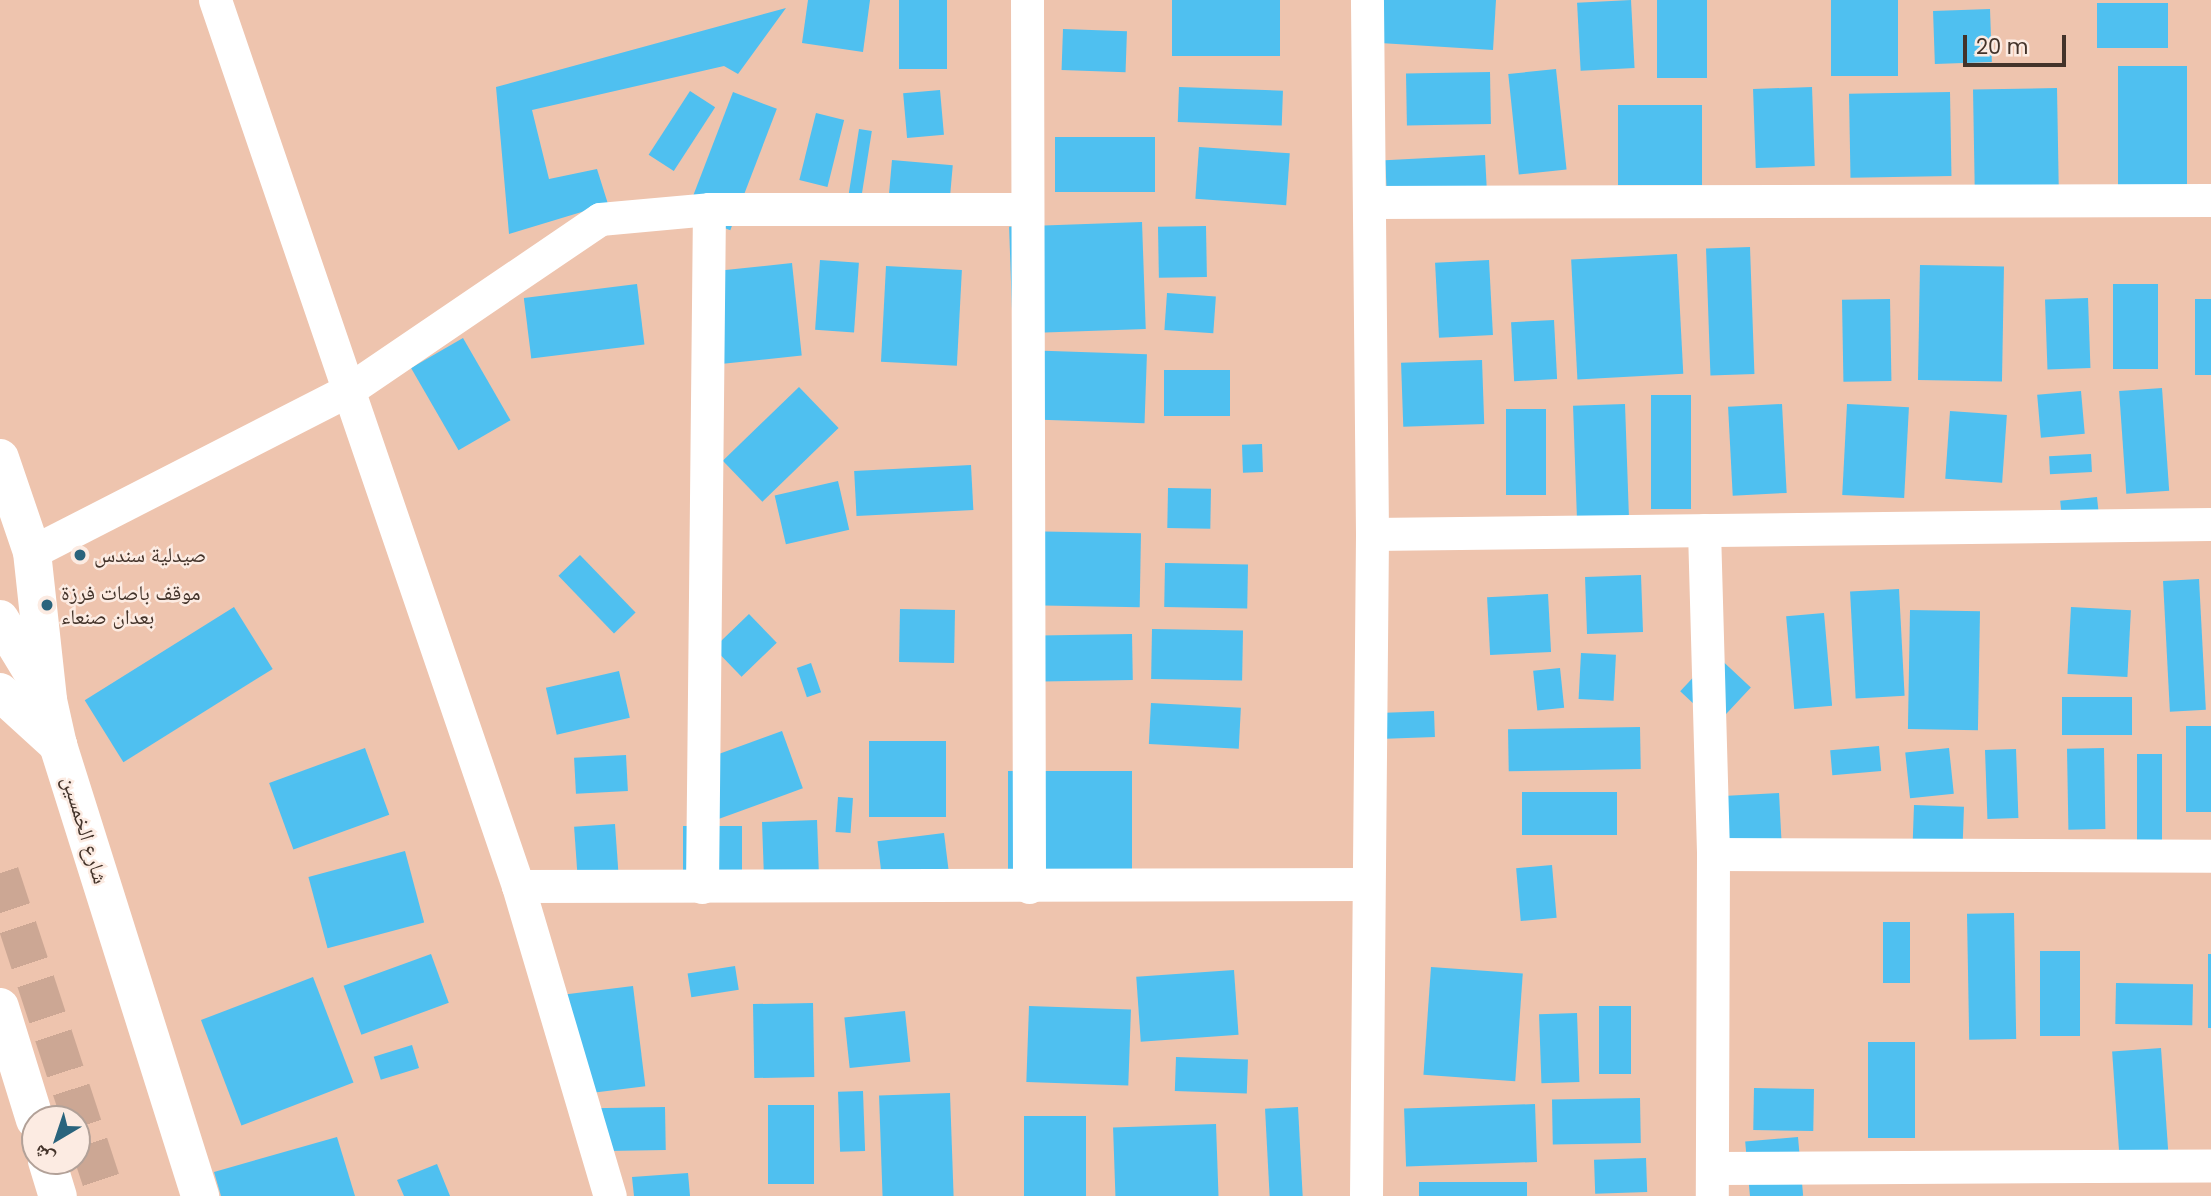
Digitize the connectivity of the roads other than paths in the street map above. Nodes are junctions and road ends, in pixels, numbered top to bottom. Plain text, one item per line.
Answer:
1 (215, 0) edge
2 (1027, 0) edge
3 (1367, 0) edge
4 (2211, 200) edge
5 (1370, 202) junction
6 (709, 209) junction
7 (1026, 209) junction
8 (347, 391) junction
9 (0, 458) edge
10 (2211, 524) edge
11 (1704, 530) junction
12 (1372, 534) junction
13 (32, 552) junction
14 (0, 619) edge
15 (0, 692) edge
16 (48, 700) junction
17 (58, 745) junction
18 (1713, 854) junction
19 (2211, 856) edge
20 (1366, 884) junction
21 (518, 886) junction
22 (702, 887) junction
23 (1029, 887) junction
24 (0, 1007) edge
25 (30, 1105) edge
26 (2211, 1165) edge
27 (51, 1175) edge
28 (1712, 1182) edge
29 (58, 1196) edge
30 (200, 1196) edge
31 (610, 1196) edge
32 (1366, 1196) edge

1 - 8 street
2 - 7 street
3 - 5 street
4 - 5 street
5 - 12 street
6 - 7 street
6 - 8 street
6 - 22 street
7 - 23 street
8 - 13 street
8 - 21 street
9 - 13 main road, شارع الخمسين
10 - 11 street
11 - 12 street
11 - 18 street
12 - 20 street
13 - 16 main road, شارع الخمسين
14 - 16 main road
15 - 17 main road
16 - 17 main road, شارع الخمسين
17 - 30 main road, شارع الخمسين
18 - 19 street
18 - 28 street
20 - 23 street
20 - 32 street
21 - 22 street
21 - 31 street
22 - 23 street
24 - 25 main road
26 - 28 street
27 - 29 main road

